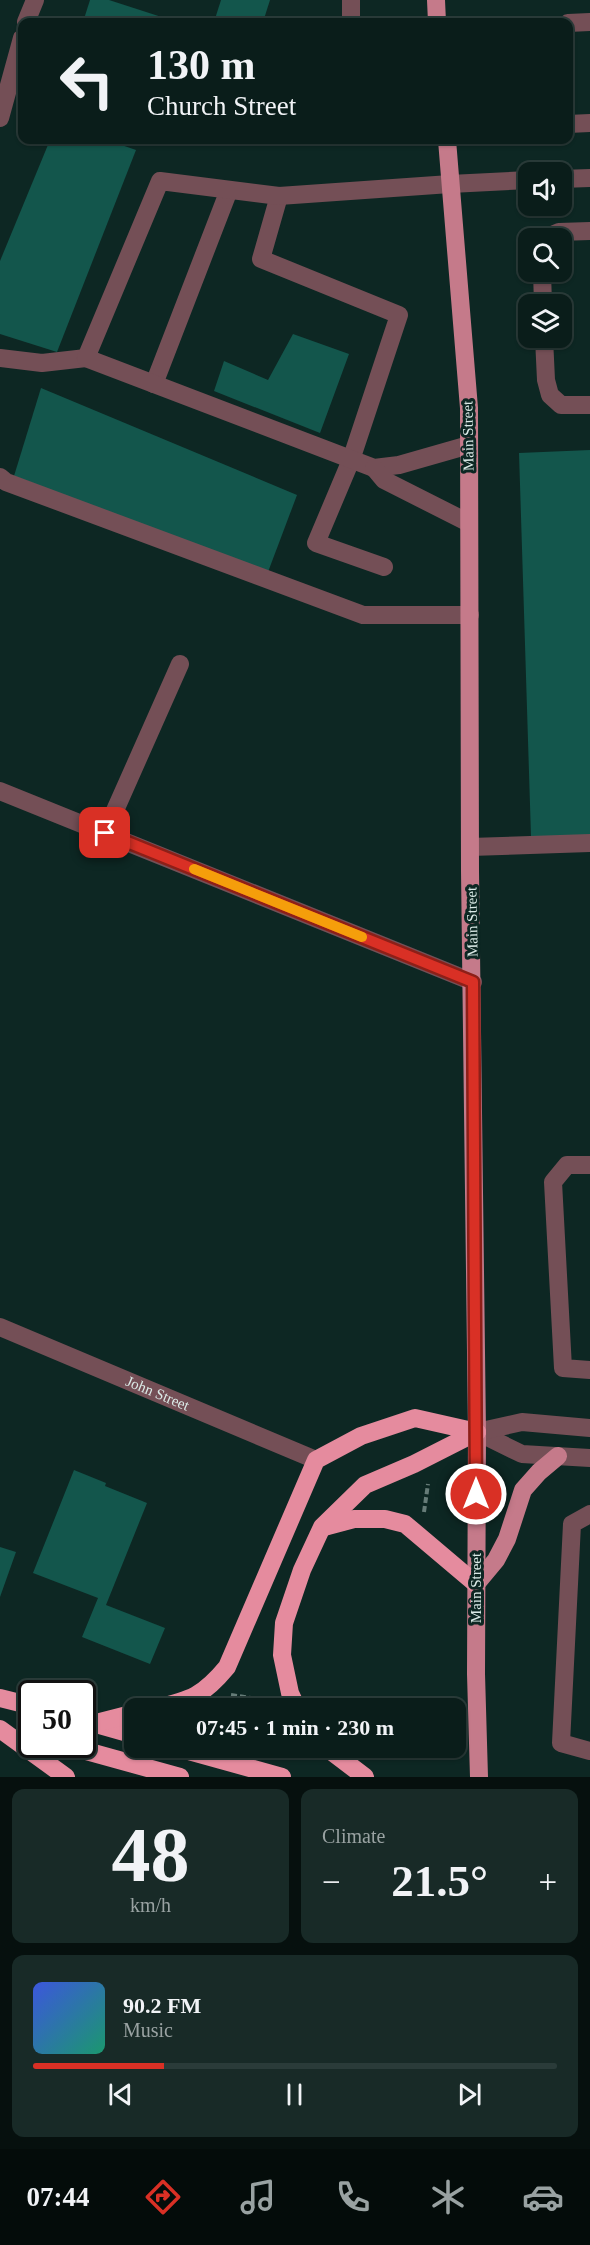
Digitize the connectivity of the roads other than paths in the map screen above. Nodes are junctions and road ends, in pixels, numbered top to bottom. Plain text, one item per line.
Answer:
1 (35, 0) edge
2 (351, 0) edge
3 (436, 0) edge
4 (28, 18) edge
5 (351, 18) edge
6 (437, 18) edge
7 (590, 22) edge
8 (573, 23) edge
9 (18, 52) edge
10 (0, 118) edge
11 (590, 123) edge
12 (573, 124) edge
13 (447, 144) edge
14 (590, 178) edge
15 (572, 179) edge
16 (518, 181) edge
17 (450, 184) junction
18 (229, 190) junction
19 (279, 196) junction
20 (590, 231) edge
21 (572, 232) edge
22 (544, 348) edge
23 (0, 358) edge
24 (86, 358) junction
25 (154, 384) junction
26 (590, 405) edge
27 (469, 445) junction
28 (351, 460) junction
29 (374, 468) junction
30 (3, 479) edge
31 (469, 523) junction
32 (384, 567) dead end
33 (470, 615) junction
34 (180, 664) dead end
35 (0, 790) edge
36 (105, 833) junction
37 (590, 843) edge
38 (470, 847) junction
39 (473, 982) junction
40 (590, 1165) edge
41 (0, 1327) edge
42 (590, 1370) edge
43 (590, 1428) edge
44 (477, 1432) junction
45 (558, 1456) junction
46 (590, 1458) edge
47 (316, 1460) junction
48 (590, 1514) edge
49 (322, 1527) junction
50 (476, 1584) junction
51 (0, 1698) edge
52 (191, 1698) edge
53 (292, 1698) edge
54 (18, 1703) edge
55 (124, 1715) edge
56 (96, 1720) edge
57 (96, 1724) edge
58 (0, 1728) edge
59 (18, 1732) edge
60 (124, 1732) edge
61 (590, 1751) edge
62 (96, 1754) edge
63 (214, 1758) edge
64 (340, 1758) edge
65 (66, 1777) edge
66 (180, 1777) edge
67 (282, 1777) edge
68 (365, 1777) edge
69 (479, 1777) edge

1 - 4 street
2 - 5 street
3 - 6 main road
7 - 8 street
9 - 10 street
11 - 12 street
13 - 17 main road, Main Street
14 - 15 street
16 - 17 street
17 - 19 street
17 - 27 main road, Main Street
18 - 19 street
18 - 24 street
18 - 25 street
19 - 28 street
20 - 21 street
22 - 26 street
23 - 24 street
24 - 25 street
25 - 28 street
27 - 29 street
27 - 31 main road, Main Street
28 - 29 street
28 - 32 street
29 - 31 street
30 - 33 street
31 - 33 main road, Main Street
33 - 38 main road, Main Street
34 - 36 street
35 - 36 street
36 - 39 street
37 - 38 street
38 - 39 main road, Main Street
39 - 44 main road, Main Street
40 - 42 street
41 - 47 street, John Street
43 - 44 street
44 - 45 street
44 - 47 highway
44 - 49 highway
44 - 50 main road, Main Street
45 - 46 street
45 - 50 main road
47 - 52 highway
48 - 61 street
49 - 50 highway
49 - 53 highway
50 - 69 main road, Main Street
51 - 54 highway
55 - 56 highway
57 - 60 highway
58 - 59 highway
58 - 65 highway
62 - 66 highway
63 - 67 highway
64 - 68 highway

